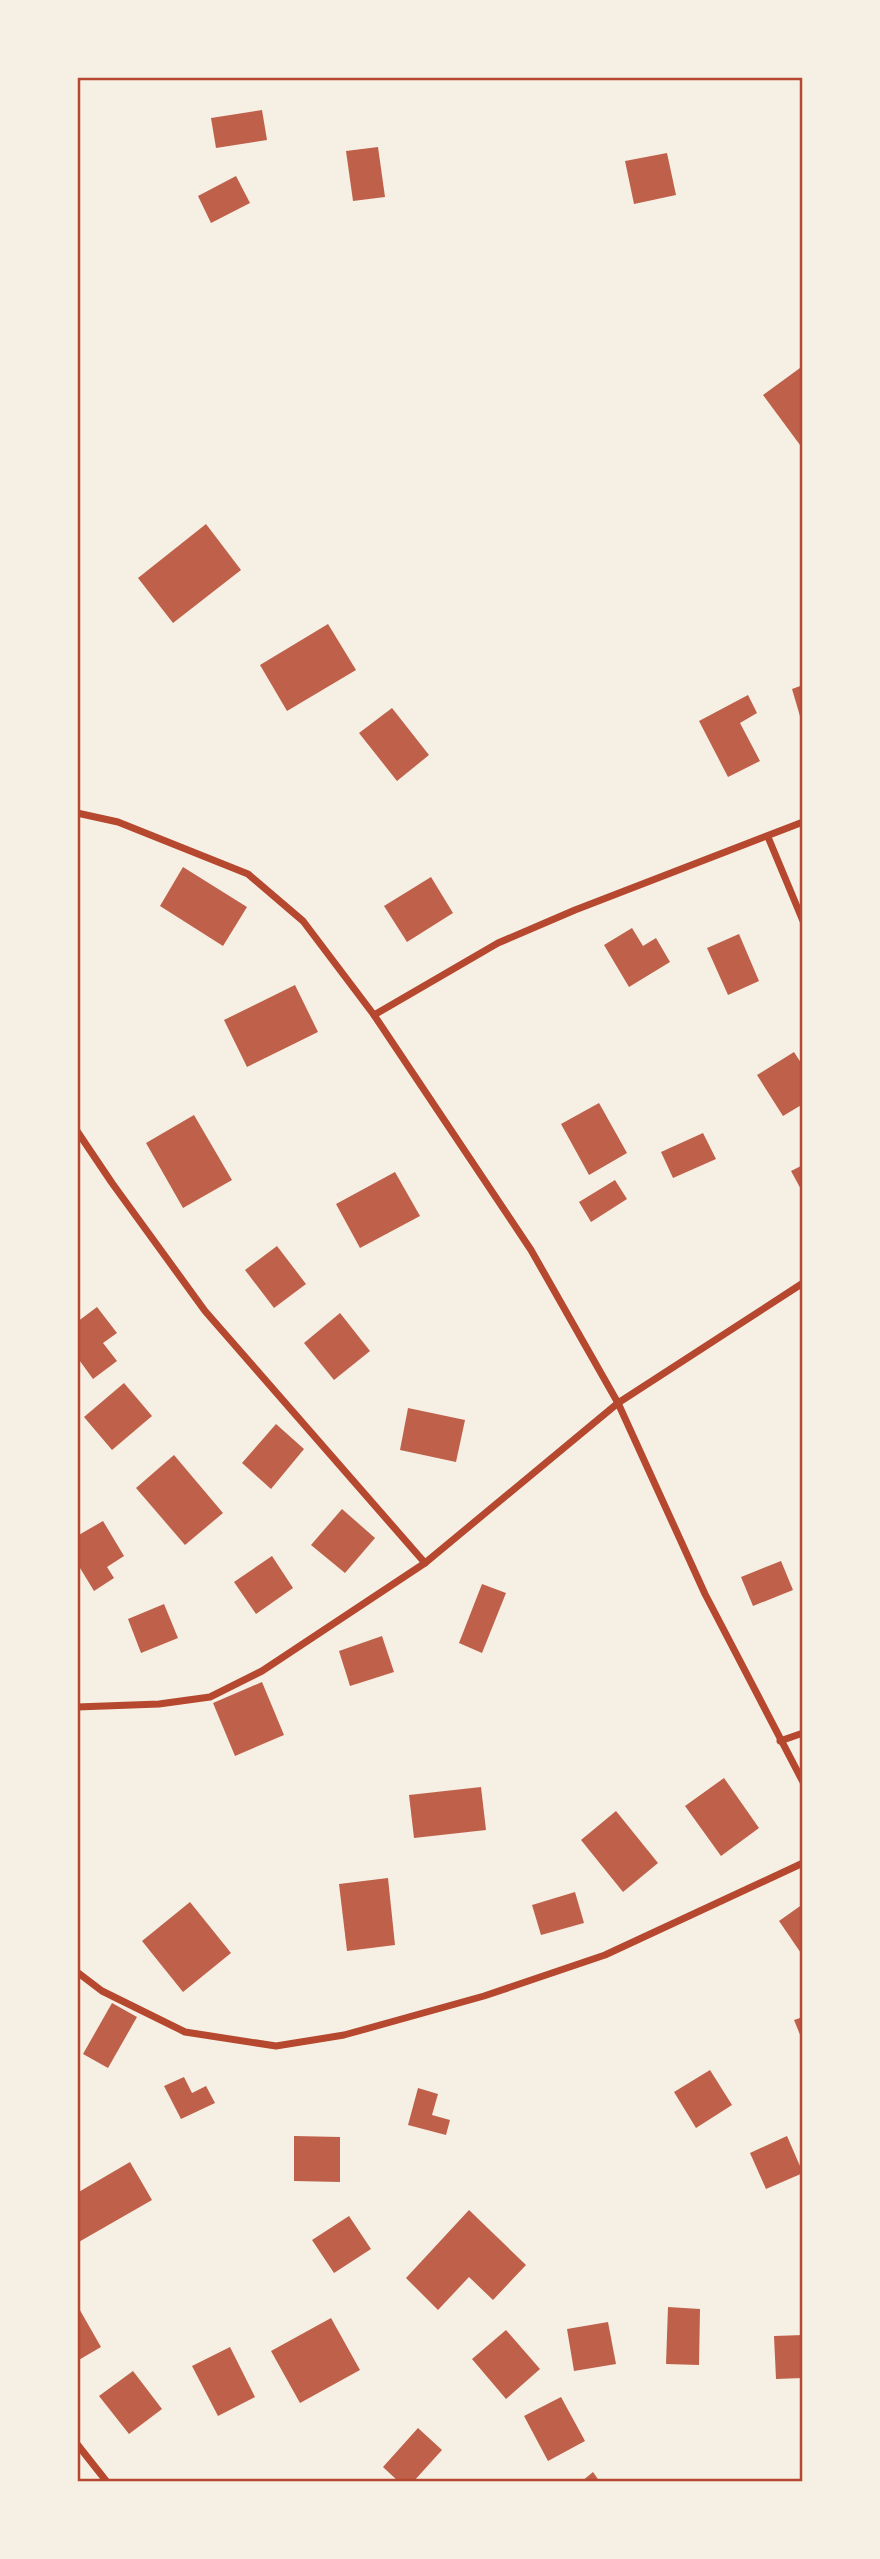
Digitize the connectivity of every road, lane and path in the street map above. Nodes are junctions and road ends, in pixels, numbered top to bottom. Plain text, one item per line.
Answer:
1 (77, 813) edge
2 (803, 822) edge
3 (768, 837) junction
4 (803, 921) edge
5 (374, 1015) junction
6 (77, 1131) edge
7 (803, 1283) edge
8 (618, 1404) junction
9 (425, 1563) junction
10 (77, 1707) edge
11 (803, 1733) edge
12 (780, 1741) junction
13 (803, 1782) edge
14 (803, 1863) edge
15 (77, 1972) edge
16 (77, 2444) edge
17 (107, 2482) edge

1 - 5 street
2 - 3 street
3 - 4 street
3 - 5 street
5 - 8 street
6 - 9 street
7 - 8 street
8 - 9 street
8 - 12 street
9 - 10 street
11 - 12 street
12 - 13 street
14 - 15 street
16 - 17 street

